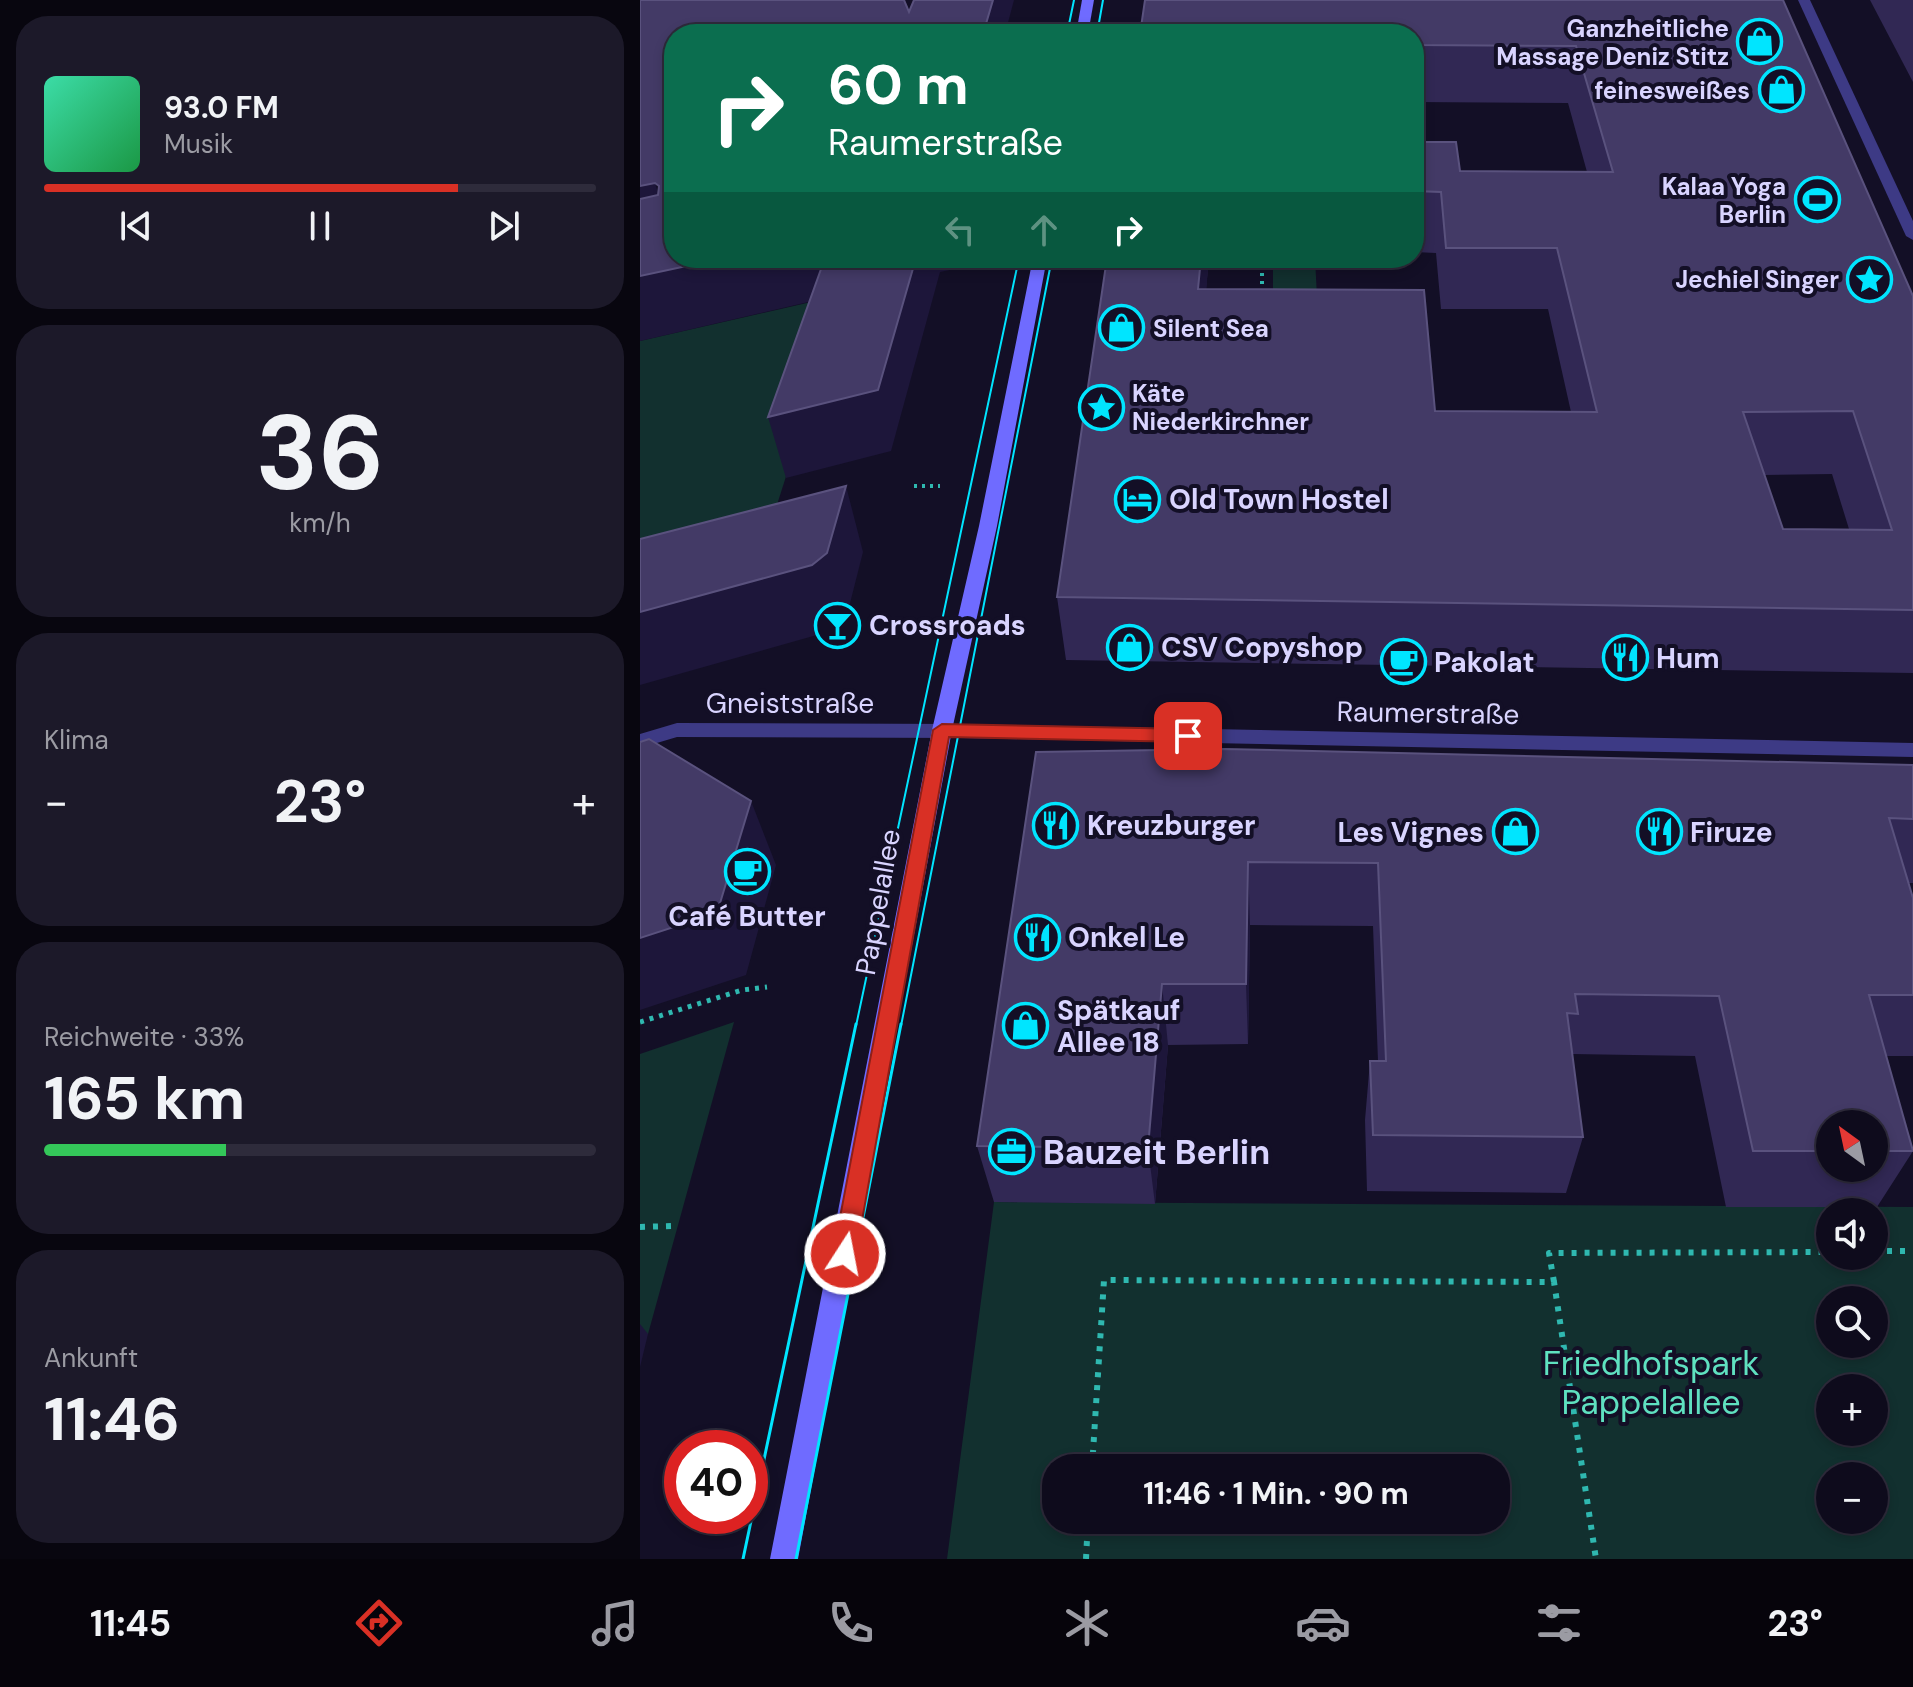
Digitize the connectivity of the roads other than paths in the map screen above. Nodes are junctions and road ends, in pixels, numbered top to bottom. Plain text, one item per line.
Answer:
1 (1088, 0) edge
2 (1804, 0) edge
3 (1084, 24) edge
4 (1913, 236) edge
5 (1038, 268) edge
6 (942, 730) junction
7 (640, 741) edge
8 (1913, 750) edge
9 (784, 1559) edge

1 - 3 street
2 - 4 street
5 - 6 street, Pappelallee
6 - 7 street, Gneiststraße
6 - 8 street, Raumerstraße
6 - 9 street, Pappelallee

